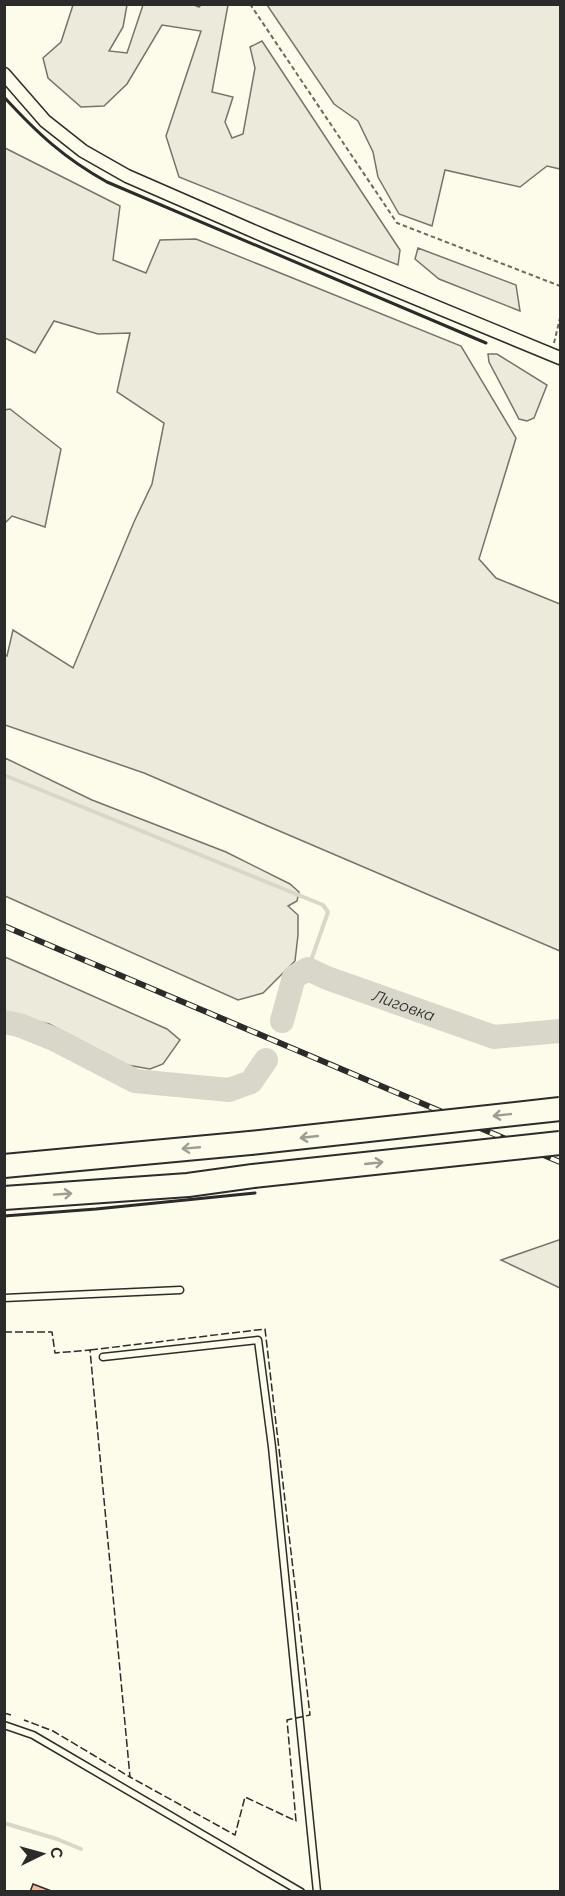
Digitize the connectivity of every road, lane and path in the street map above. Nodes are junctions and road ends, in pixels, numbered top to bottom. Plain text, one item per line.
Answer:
1 (250, 4) edge
2 (4, 74) edge
3 (561, 286) edge
4 (561, 318) edge
5 (556, 356) edge
6 (561, 1109) edge
7 (561, 1143) edge
8 (4, 1166) edge
9 (4, 1198) edge
10 (180, 1290) dead end
11 (4, 1298) edge
12 (103, 1357) dead end
13 (4, 1725) edge
14 (301, 1892) edge
15 (317, 1892) edge

1 - 3 path
2 - 5 street
4 - 5 path
6 -> 8 highway, bridge
9 -> 7 highway, bridge
10 - 11 lane
12 - 15 lane
13 - 14 lane

